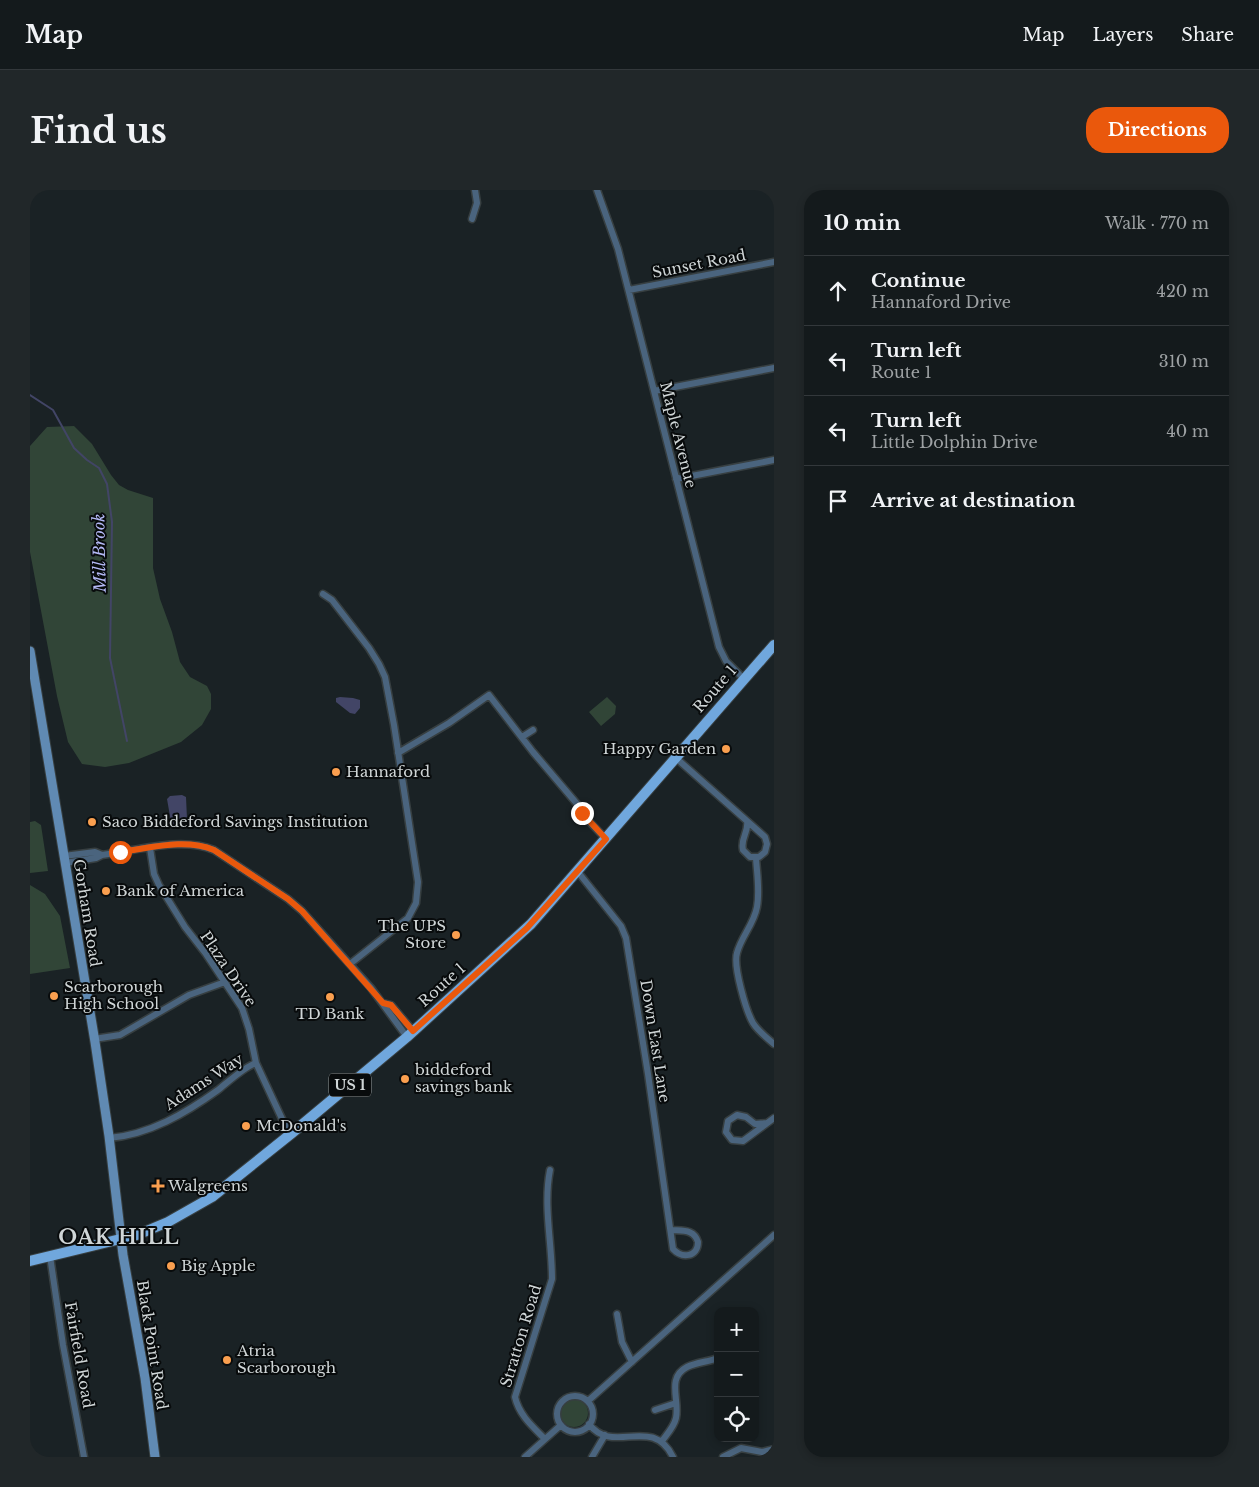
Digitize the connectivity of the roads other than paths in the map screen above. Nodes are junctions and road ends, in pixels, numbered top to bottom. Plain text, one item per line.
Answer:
1 (476, 190) edge
2 (597, 190) edge
3 (472, 219) dead end
4 (774, 262) edge
5 (629, 290) junction
6 (774, 368) edge
7 (654, 391) junction
8 (774, 460) edge
9 (676, 479) junction
10 (322, 594) dead end
11 (774, 645) edge
12 (30, 651) edge
13 (744, 679) junction
14 (532, 730) dead end
15 (522, 738) junction
16 (398, 752) junction
17 (676, 758) junction
18 (747, 821) junction
19 (606, 839) junction
20 (150, 848) junction
21 (756, 858) junction
22 (64, 860) junction
23 (578, 872) junction
24 (350, 964) junction
25 (224, 982) junction
26 (410, 1034) junction
27 (94, 1039) junction
28 (774, 1044) edge
29 (256, 1063) junction
30 (774, 1118) edge
31 (767, 1123) junction
32 (292, 1133) junction
33 (109, 1138) junction
34 (550, 1170) dead end
35 (671, 1230) junction
36 (774, 1235) edge
37 (121, 1238) junction
38 (50, 1256) junction
39 (30, 1261) edge
40 (617, 1314) dead end
41 (714, 1359) edge
42 (632, 1362) junction
43 (588, 1401) junction
44 (676, 1404) junction
45 (655, 1410) dead end
46 (590, 1424) junction
47 (561, 1425) junction
48 (605, 1435) junction
49 (545, 1439) junction
50 (662, 1441) junction
51 (774, 1449) edge
52 (84, 1457) edge
53 (155, 1457) edge
54 (525, 1457) edge
55 (592, 1457) edge
56 (673, 1457) edge
57 (723, 1457) edge

1 - 3 street
2 - 5 street, Maple Avenue
4 - 5 street, Sunset Road
5 - 7 street, Maple Avenue
6 - 7 street
7 - 9 street, Maple Avenue
8 - 9 street
9 - 13 street, Maple Avenue
10 - 16 street
11 - 13 main road, Route 1 / US 1
12 - 22 main road, Gorham Road
13 - 17 main road, Route 1 / US 1
14 - 15 street
15 - 16 street
15 - 19 street
16 - 24 street
17 - 18 street
17 - 19 main road, Route 1 / US 1
18 - 21 street
18 - 21 street
19 - 23 main road, Route 1 / US 1
20 - 22 street
20 - 24 street
20 - 25 street, Plaza Drive
21 - 28 street
22 - 27 main road, Gorham Road
23 - 26 main road, Route 1 / US 1
23 - 35 street, Down East Lane
24 - 26 street
25 - 27 street
25 - 29 street, Plaza Drive
26 - 32 main road, Route 1 / US 1
27 - 33 main road, Gorham Road
29 - 32 street, Plaza Drive
29 - 33 street, Adams Way
30 - 31 street
31 - 31 street
32 - 37 main road, Route 1 / US 1
33 - 37 main road, Gorham Road
34 - 49 street, Stratton Road
35 - 35 street, Down East Lane
36 - 42 street
37 - 38 main road, Route 1 / US 1
37 - 53 main road, Black Point Road
38 - 39 main road, Route 1 / US 1
38 - 52 street, Fairfield Road
40 - 42 street
41 - 44 street
42 - 43 street
43 - 46 street
43 - 47 street
44 - 45 street
44 - 50 street
46 - 47 street
46 - 48 street
47 - 49 street
48 - 50 street
48 - 55 street
49 - 54 street
50 - 56 street
51 - 57 street

